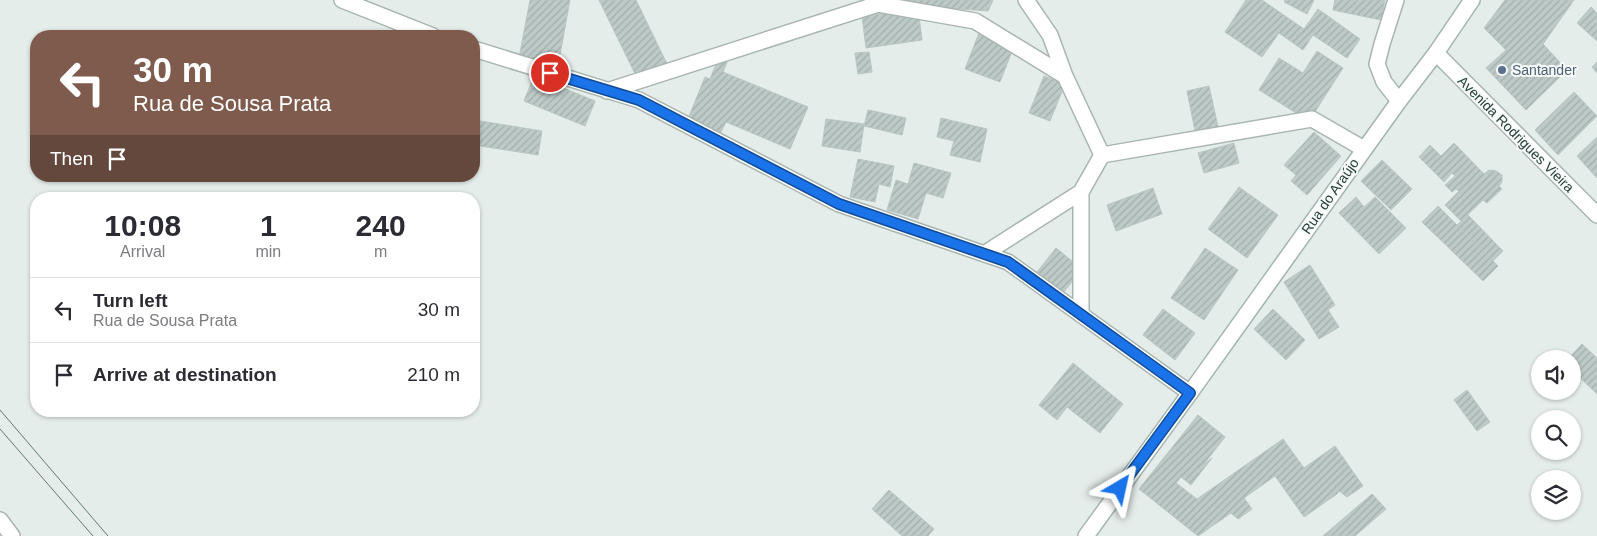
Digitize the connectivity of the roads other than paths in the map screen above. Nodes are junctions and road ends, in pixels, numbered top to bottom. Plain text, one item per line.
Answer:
1 (342, 0) edge
2 (1026, 0) edge
3 (1396, 0) edge
4 (1472, 0) edge
5 (418, 30) edge
6 (480, 52) edge
7 (1436, 53) junction
8 (1065, 76) junction
9 (607, 91) junction
10 (1399, 101) junction
11 (1364, 149) junction
12 (1102, 155) junction
13 (1081, 192) junction
14 (1597, 215) edge
15 (984, 254) junction
16 (1081, 315) junction
17 (1190, 393) junction
18 (0, 520) edge
19 (12, 536) edge
20 (1086, 536) edge

1 - 5 street
2 - 8 street
3 - 10 street
4 - 7 street, Rua do Araújo
6 - 9 street
7 - 10 street, Rua do Araújo
7 - 14 street, Avenida Rodrigues Vieira
8 - 9 street
8 - 12 street
9 - 15 street
10 - 11 street, Rua do Araújo
11 - 12 street
11 - 17 street, Rua do Araújo
12 - 13 street
13 - 15 street
13 - 16 street
15 - 16 street
16 - 17 street
17 - 20 street, Rua do Araújo
18 - 19 street

